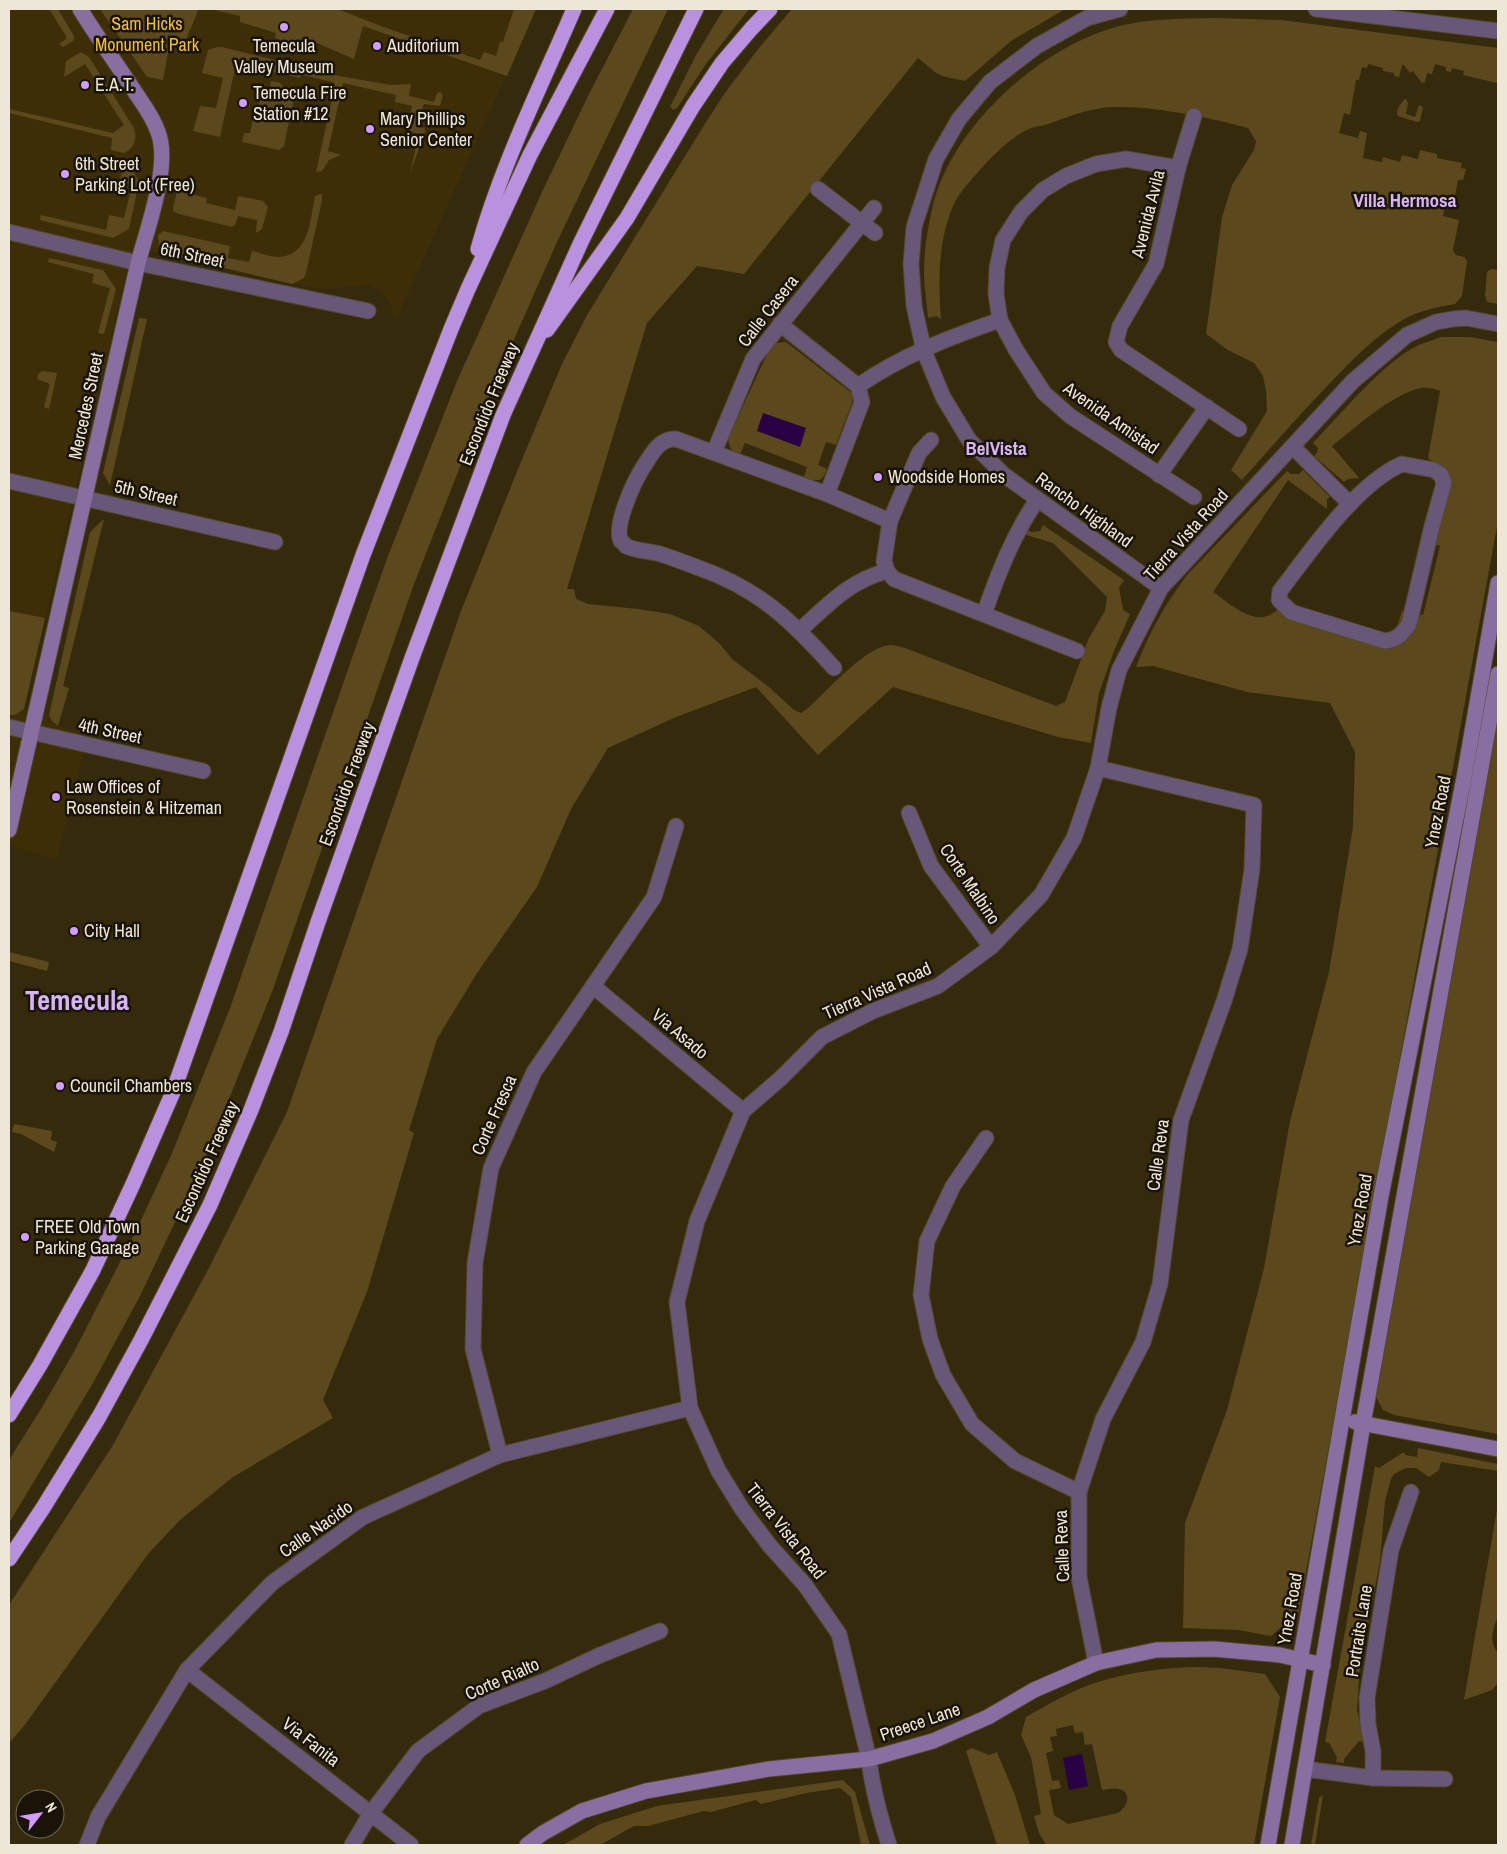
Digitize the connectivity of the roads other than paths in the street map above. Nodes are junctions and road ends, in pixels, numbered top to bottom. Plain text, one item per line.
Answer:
1 (80, 9) edge
2 (574, 9) edge
3 (607, 9) edge
4 (696, 9) edge
5 (770, 9) edge
6 (1120, 9) edge
7 (1316, 9) edge
8 (1498, 31) edge
9 (1194, 116) dead end
10 (1178, 168) junction
11 (818, 189) dead end
12 (874, 208) dead end
13 (861, 223) junction
14 (9, 232) edge
15 (875, 234) dead end
16 (138, 263) junction
17 (468, 289) junction
18 (368, 311) dead end
19 (1000, 320) junction
20 (780, 324) junction
21 (1498, 324) edge
22 (923, 349) junction
23 (526, 360) junction
24 (858, 386) junction
25 (1207, 407) junction
26 (1239, 429) dead end
27 (931, 440) dead end
28 (1293, 447) junction
29 (714, 452) junction
30 (1159, 475) junction
31 (9, 481) edge
32 (827, 494) junction
33 (1194, 497) dead end
34 (85, 498) junction
35 (1037, 500) junction
36 (1350, 504) junction
37 (890, 521) junction
38 (275, 542) dead end
39 (887, 570) junction
40 (1498, 583) edge
41 (1160, 588) junction
42 (984, 614) junction
43 (800, 630) junction
44 (1077, 651) dead end
45 (834, 668) dead end
46 (1498, 674) edge
47 (9, 727) edge
48 (31, 732) junction
49 (1098, 768) junction
50 (203, 771) dead end
51 (909, 813) dead end
52 (676, 826) dead end
53 (9, 830) edge
54 (991, 947) junction
55 (593, 986) junction
56 (743, 1111) junction
57 (986, 1138) dead end
58 (690, 1408) junction
59 (9, 1415) edge
60 (1343, 1420) junction
61 (1363, 1424) junction
62 (1498, 1449) edge
63 (500, 1455) junction
64 (1079, 1492) junction
65 (1410, 1492) dead end
66 (9, 1559) edge
67 (660, 1631) dead end
68 (1300, 1660) junction
69 (1096, 1663) junction
70 (1323, 1664) junction
71 (187, 1670) junction
72 (868, 1758) junction
73 (1305, 1769) junction
74 (1373, 1778) junction
75 (1445, 1779) dead end
76 (371, 1813) junction
77 (87, 1845) edge
78 (352, 1845) edge
79 (411, 1845) edge
80 (528, 1845) edge
81 (889, 1845) edge
82 (1268, 1845) edge
83 (1292, 1845) edge

1 - 16 main road, Mercedes Street
2 - 17 highway
3 - 17 highway
4 - 23 highway, Escondido Freeway
5 - 23 highway
6 - 22 street, Rancho Highland
7 - 8 street
9 - 10 street, Avenida Avila
10 - 19 street, Avenida Amistad
10 - 25 street, Avenida Avila
11 - 13 street
12 - 13 street, Calle Casera
13 - 15 street
13 - 20 street, Calle Casera
14 - 16 street, 6th Street
16 - 18 street, 6th Street
16 - 34 main road, Mercedes Street
17 - 59 highway
19 - 22 street
19 - 30 street, Avenida Amistad
20 - 24 street
20 - 29 street, Calle Casera
21 - 28 street, Tierra Vista Road
22 - 24 street
22 - 35 street, Rancho Highland
23 - 66 highway, Escondido Freeway
24 - 32 street
25 - 26 street, Avenida Avila
25 - 30 street
27 - 37 street
28 - 36 street
28 - 41 street, Tierra Vista Road
29 - 32 street
29 - 43 street
30 - 33 street, Avenida Amistad
31 - 34 street, 5th Street
32 - 37 street
34 - 38 street, 5th Street
34 - 48 main road, Mercedes Street
35 - 41 street, Rancho Highland
35 - 42 street
36 - 36 street
37 - 39 street
39 - 42 street
39 - 43 street
40 - 60 main road, Ynez Road
41 - 49 street, Tierra Vista Road
42 - 44 street
43 - 45 street
46 - 61 main road, Ynez Road
47 - 48 street, 4th Street
48 - 50 street, 4th Street
48 - 53 main road, Mercedes Street
49 - 54 street, Tierra Vista Road
49 - 64 street, Calle Reva
51 - 54 street, Corte Malbino
52 - 55 street, Corte Fresca
54 - 56 street, Tierra Vista Road
55 - 56 street, Via Asado
55 - 63 street, Corte Fresca
56 - 58 street, Tierra Vista Road
57 - 64 street
58 - 63 street, Calle Nacido
58 - 72 street, Tierra Vista Road
60 - 61 main road
60 - 68 main road, Ynez Road
61 - 62 main road
61 - 70 main road, Ynez Road
63 - 71 street, Calle Nacido
64 - 69 street, Calle Reva
65 - 74 street, Portraits Lane
67 - 76 street, Corte Rialto
68 - 69 main road, Preece Lane
68 - 70 main road, Preece Lane
68 - 82 main road, Ynez Road
69 - 72 main road, Preece Lane
70 - 73 main road, Ynez Road
71 - 76 street, Via Fanita
71 - 77 street, Calle Nacido
72 - 80 main road, Preece Lane
72 - 81 street, Tierra Vista Road
73 - 74 street
73 - 83 main road, Ynez Road
74 - 75 street
76 - 78 street, Corte Rialto
76 - 79 street, Via Fanita

